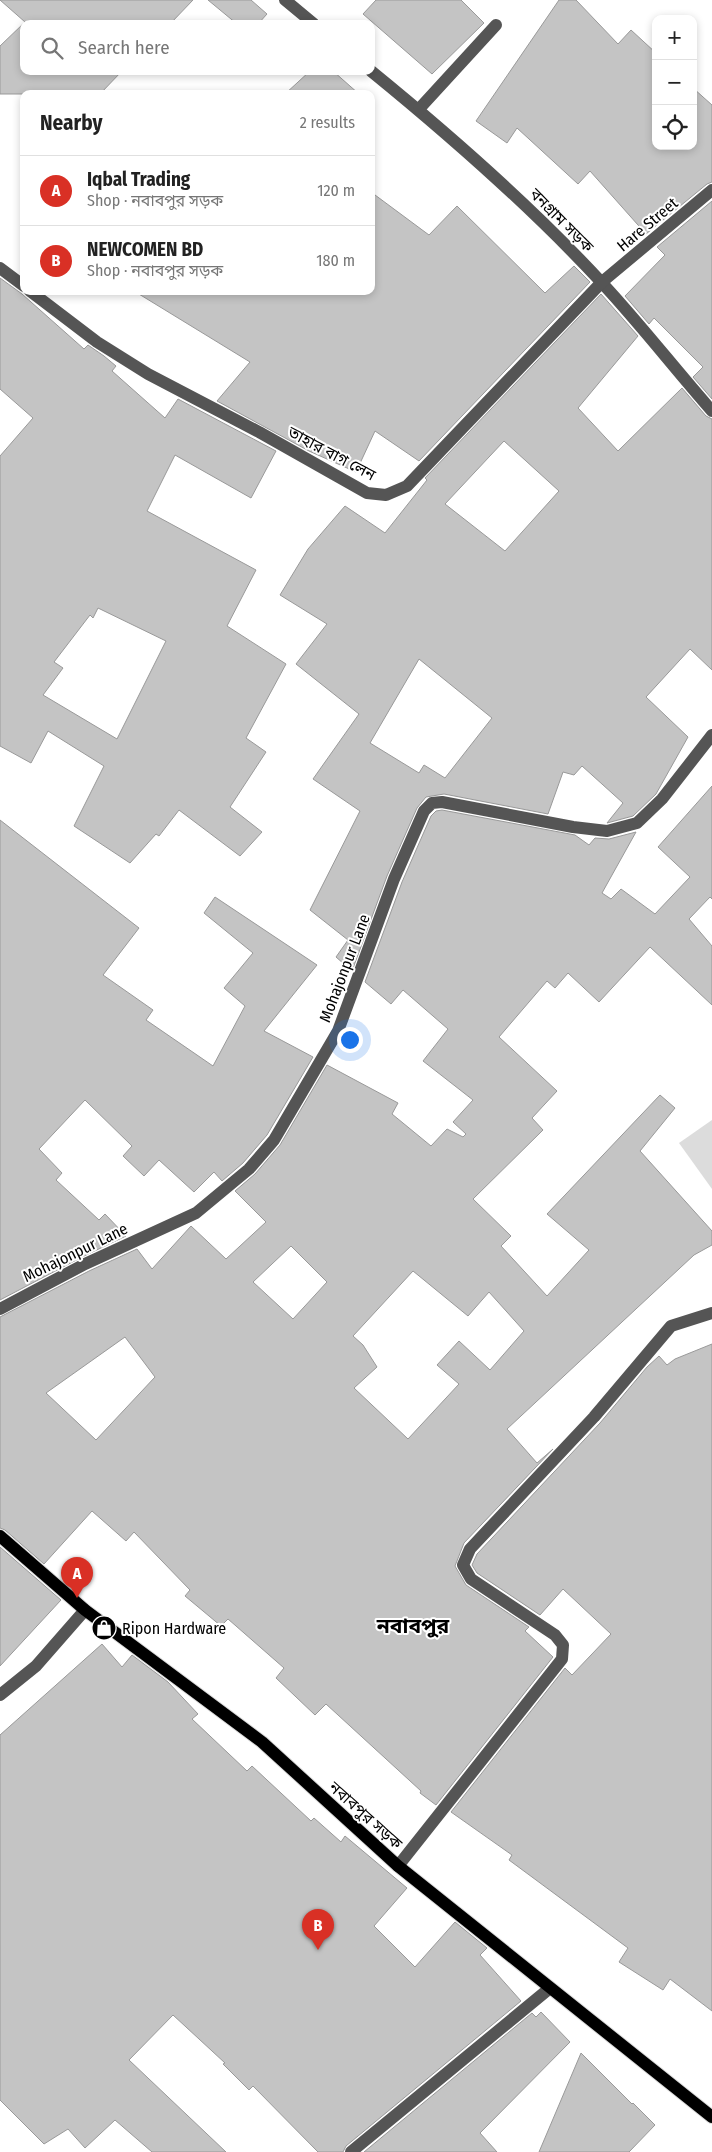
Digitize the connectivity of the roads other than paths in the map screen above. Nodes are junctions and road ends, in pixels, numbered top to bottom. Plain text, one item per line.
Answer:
1 (285, 0) edge
2 (309, 20) edge
3 (496, 25) dead end
4 (375, 73) edge
5 (419, 109) junction
6 (712, 190) edge
7 (0, 268) edge
8 (602, 282) junction
9 (20, 283) edge
10 (35, 295) edge
11 (712, 411) edge
12 (712, 735) edge
13 (0, 1308) edge
14 (712, 1313) edge
15 (0, 1536) edge
16 (85, 1610) junction
17 (0, 1695) edge
18 (398, 1866) junction
19 (550, 1988) junction
20 (712, 2117) edge
21 (351, 2152) edge

1 - 2 street
3 - 5 street
4 - 5 street, বনগ্রাম সড়ক
5 - 8 street, বনগ্রাম সড়ক
6 - 8 street, Hare Street
7 - 9 street
8 - 10 street, তাহার বাগ লেন
8 - 11 street, বনগ্রাম সড়ক
12 - 13 street, Mohajonpur Lane
14 - 18 street
15 - 16 main road, নবাবপুর সড়ক
16 - 17 street
16 - 18 main road, নবাবপুর সড়ক
18 - 19 main road, নবাবপুর সড়ক
19 - 20 main road, নবাবপুর সড়ক
19 - 21 street

